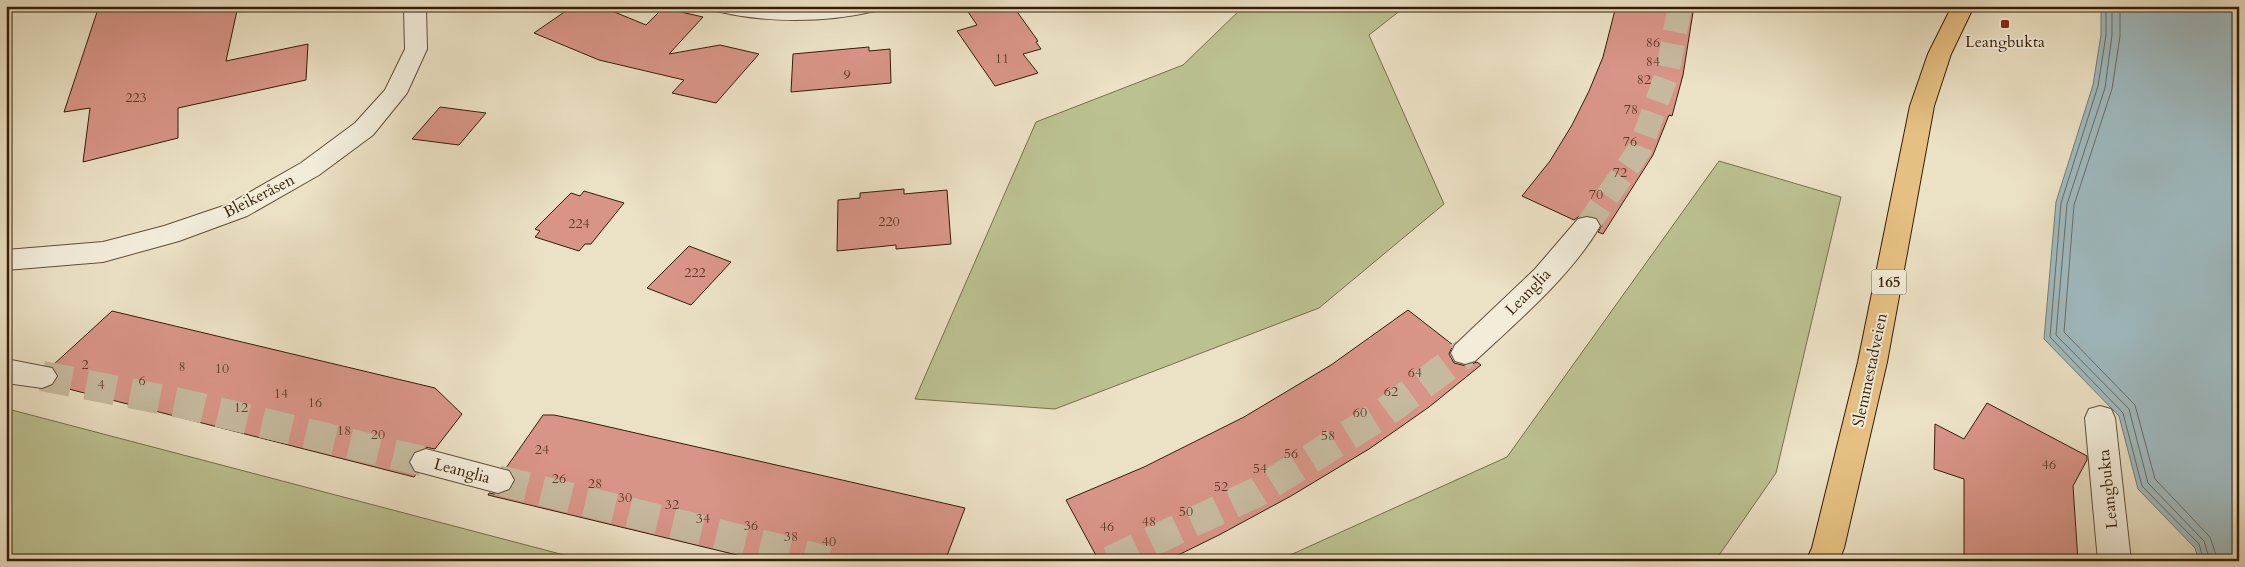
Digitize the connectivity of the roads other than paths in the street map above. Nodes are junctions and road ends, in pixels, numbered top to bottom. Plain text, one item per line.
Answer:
1 (413, 6) edge
2 (724, 6) edge
3 (866, 6) edge
4 (1963, 6) edge
5 (1587, 226) tunnel mouth
6 (6, 260) edge
7 (1465, 354) tunnel mouth
8 (6, 371) edge
9 (42, 376) tunnel mouth
10 (2100, 418) dead end
11 (426, 462) tunnel mouth
12 (498, 480) tunnel mouth
13 (1822, 561) edge
14 (2116, 561) edge

1 - 6 street, Bleikeråsen
2 - 3 street
4 - 13 main road, Slemmestadveien / 165
5 - 7 street, Leanglia
8 - 9 street
10 - 14 street, Leangbukta
11 - 12 street, Leanglia

